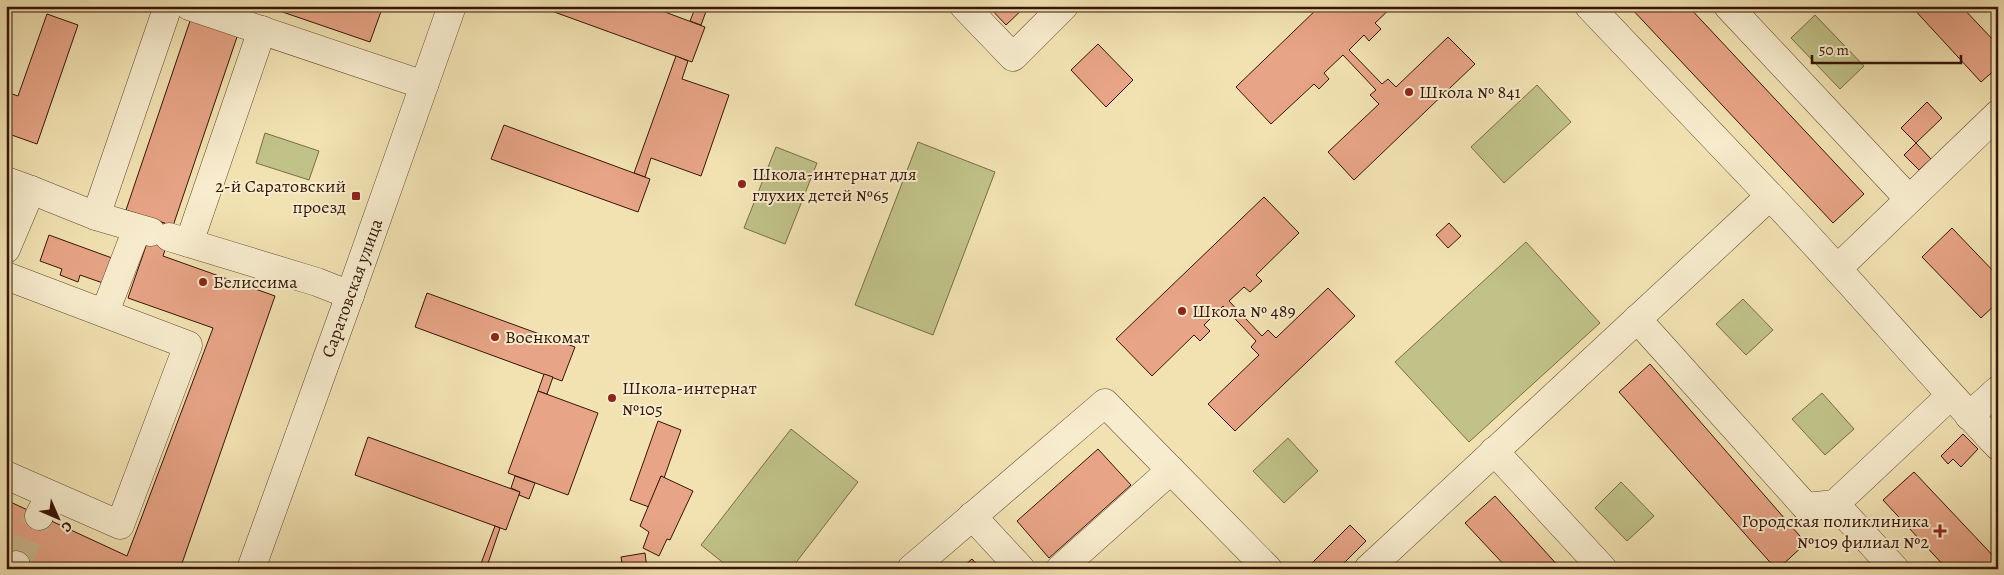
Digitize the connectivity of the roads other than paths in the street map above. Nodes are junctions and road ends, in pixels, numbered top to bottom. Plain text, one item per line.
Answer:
1 (168, 6) edge
2 (452, 6) edge
3 (964, 6) edge
4 (1064, 6) edge
5 (1589, 6) edge
6 (1728, 6) edge
7 (201, 8) edge
8 (262, 30) junction
9 (424, 85) junction
10 (1998, 114) edge
11 (18, 186) edge
12 (1770, 196) junction
13 (1909, 199) junction
14 (96, 216) junction
15 (161, 235) junction
16 (6, 249) edge
17 (1838, 268) junction
18 (6, 276) edge
19 (350, 295) junction
20 (104, 312) junction
21 (1637, 319) junction
22 (1998, 390) edge
23 (1950, 396) junction
24 (1969, 416) junction
25 (1998, 446) edge
26 (1494, 451) junction
27 (1170, 470) junction
28 (6, 475) edge
29 (1835, 504) junction
30 (972, 516) junction
31 (251, 569) edge
32 (910, 569) edge
33 (1020, 569) edge
34 (1060, 569) edge
35 (1268, 569) edge
36 (1368, 569) edge
37 (1603, 569) edge
38 (1895, 569) edge

1 - 14 street
2 - 9 street, Саратовская улица
3 - 4 street
5 - 12 street
6 - 13 street
7 - 8 street
8 - 9 street
8 - 15 street
9 - 19 street, Саратовская улица
10 - 13 street
11 - 14 street
11 - 16 street
12 - 17 street
12 - 21 street
13 - 17 street
14 - 15 street
15 - 19 street
15 - 20 street
17 - 23 street
18 - 20 street
19 - 31 street, Саратовская улица
20 - 28 street
21 - 26 street
21 - 29 street
22 - 24 street
23 - 24 street
23 - 29 street
24 - 25 street
26 - 36 street
26 - 37 street
27 - 30 street
27 - 34 street
27 - 35 street
29 - 38 street
30 - 32 street
30 - 33 street

